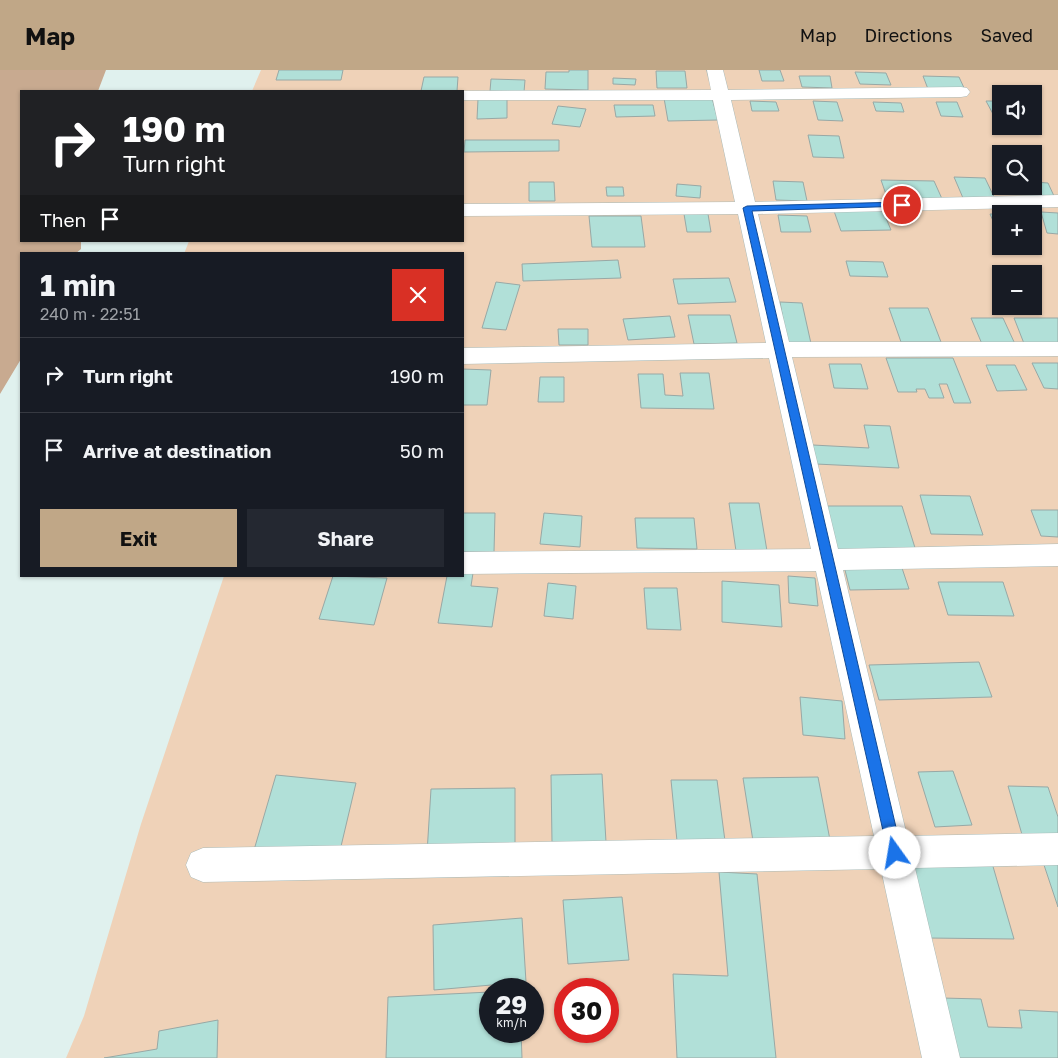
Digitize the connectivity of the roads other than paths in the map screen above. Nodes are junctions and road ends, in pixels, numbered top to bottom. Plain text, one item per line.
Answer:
1 (718, 83) edge
2 (961, 92) dead end
3 (464, 94) edge
4 (1058, 201) edge
5 (747, 208) junction
6 (464, 210) edge
7 (1058, 349) edge
8 (780, 350) junction
9 (464, 356) edge
10 (1058, 555) edge
11 (828, 560) junction
12 (464, 563) edge
13 (1058, 849) edge
14 (895, 853) junction
15 (203, 865) dead end
16 (941, 1058) edge

1 - 2 street
1 - 3 street
1 - 5 street
4 - 5 street
5 - 6 street
5 - 8 street
7 - 8 street
8 - 9 street
8 - 11 street
10 - 11 street
11 - 12 street
11 - 14 street
13 - 14 street
14 - 15 street
14 - 16 street

